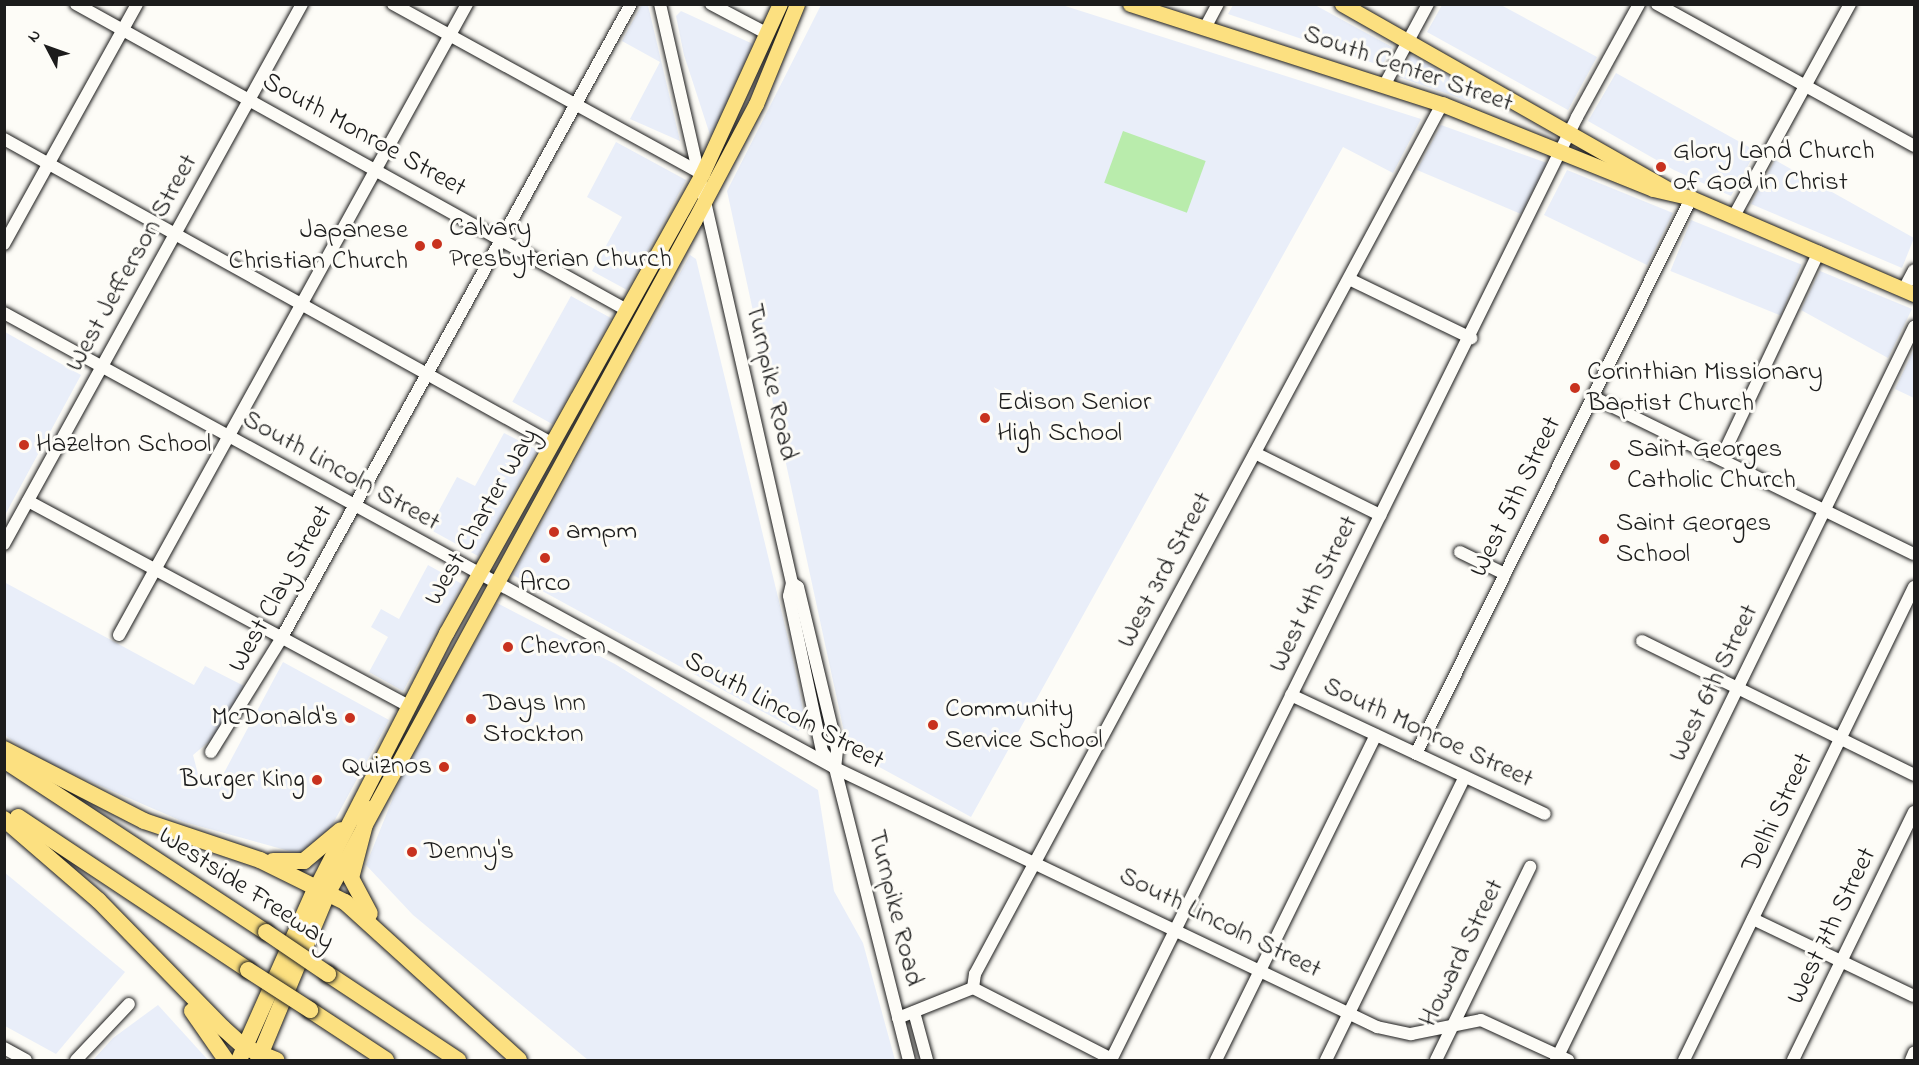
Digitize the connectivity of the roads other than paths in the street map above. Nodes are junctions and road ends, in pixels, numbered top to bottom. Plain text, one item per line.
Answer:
1 (76, 4) edge
2 (137, 4) edge
3 (302, 4) edge
4 (393, 4) edge
5 (467, 4) edge
6 (632, 4) edge
7 (660, 4) edge
8 (711, 4) edge
9 (780, 4) edge
10 (797, 4) edge
11 (1130, 4) edge
12 (1218, 4) edge
13 (1342, 4) edge
14 (1428, 4) edge
15 (1640, 4) edge
16 (1657, 4) edge
17 (1850, 4) edge
18 (1205, 28) junction
19 (123, 30) junction
20 (768, 34) junction
21 (449, 36) junction
22 (1408, 41) junction
23 (1384, 86) junction
24 (1806, 86) junction
25 (249, 100) junction
26 (1442, 104) junction
27 (576, 105) junction
28 (1570, 134) junction
29 (4, 139) edge
30 (1914, 146) edge
31 (1564, 151) junction
32 (49, 164) junction
33 (376, 170) junction
34 (702, 174) junction
35 (1667, 189) junction
36 (707, 195) junction
37 (1691, 198) junction
38 (1734, 216) junction
39 (176, 233) junction
40 (502, 238) junction
41 (4, 244) edge
42 (1819, 252) junction
43 (1914, 270) edge
44 (1349, 279) junction
45 (1909, 292) edge
46 (302, 302) junction
47 (627, 310) junction
48 (4, 313) edge
49 (1914, 327) edge
50 (1471, 338) junction
51 (618, 356) junction
52 (102, 366) junction
53 (429, 373) junction
54 (1593, 397) junction
55 (228, 436) junction
56 (553, 444) junction
57 (1255, 453) junction
58 (1720, 459) junction
59 (542, 494) junction
60 (28, 501) junction
61 (355, 505) junction
62 (1825, 510) junction
63 (1380, 515) junction
64 (4, 544) edge
65 (1460, 552) dead end
66 (1914, 554) edge
67 (155, 570) junction
68 (1505, 574) junction
69 (480, 575) junction
70 (494, 583) junction
71 (792, 583) junction
72 (1914, 587) edge
73 (119, 635) dead end
74 (281, 639) junction
75 (1642, 641) dead end
76 (1738, 689) junction
77 (1291, 696) junction
78 (407, 705) junction
79 (1376, 735) junction
80 (1841, 739) junction
81 (4, 749) edge
82 (211, 752) dead end
83 (1416, 754) junction
84 (4, 760) edge
85 (835, 768) junction
86 (389, 773) junction
87 (1914, 775) edge
88 (1464, 778) junction
89 (4, 808) edge
90 (369, 809) junction
91 (1914, 812) edge
92 (1545, 814) dead end
93 (4, 819) edge
94 (341, 830) junction
95 (260, 860) junction
96 (1036, 861) junction
97 (1530, 867) dead end
98 (321, 891) junction
99 (1753, 919) junction
100 (1177, 929) junction
101 (402, 950) junction
102 (1842, 960) junction
103 (1261, 970) junction
104 (177, 984) junction
105 (973, 988) junction
106 (1914, 996) edge
107 (129, 1004) dead end
108 (914, 1012) junction
109 (1349, 1013) junction
110 (898, 1018) junction
111 (1453, 1026) junction
112 (4, 1048) edge
113 (1914, 1053) edge
114 (242, 1054) edge
115 (265, 1058) edge
116 (1561, 1059) edge
117 (26, 1060) edge
118 (76, 1060) edge
119 (226, 1060) edge
120 (386, 1060) edge
121 (458, 1060) edge
122 (519, 1060) edge
123 (909, 1060) edge
124 (927, 1060) edge
125 (1112, 1060) edge
126 (1216, 1060) edge
127 (1326, 1060) edge
128 (1436, 1060) edge
129 (1684, 1060) edge
130 (1793, 1060) edge
131 (1911, 1060) edge

1 - 19 street, South Monroe Street
2 - 19 street
3 - 25 street, West Jefferson Street
4 - 21 street
5 - 21 street
6 - 27 street, West Clay Street
7 - 34 street, Turnpike Road
8 - 20 street
9 - 20 main road, West Charter Way
10 - 36 main road, West Charter Way
11 - 18 main road, South Center Street
12 - 18 street
13 - 22 main road
14 - 22 street
15 - 28 street, West 4th Street
16 - 24 street
17 - 24 street
18 - 23 main road, South Center Street
19 - 25 street, South Monroe Street
19 - 32 street
20 - 34 main road, West Charter Way
21 - 27 street
21 - 33 street
22 - 23 street
22 - 28 main road
23 - 26 main road, South Center Street
24 - 30 street
24 - 38 street
25 - 33 street, South Monroe Street
25 - 39 street, West Jefferson Street
26 - 31 main road, South Center Street
26 - 44 street, West 3rd Street
27 - 34 street
27 - 40 street, West Clay Street
28 - 31 street, West 4th Street
28 - 35 main road
29 - 32 street
31 - 35 main road, South Center Street
31 - 50 street, West 4th Street
32 - 39 street
32 - 41 street
33 - 40 street, South Monroe Street
33 - 46 street
34 - 36 street, Turnpike Road
34 - 47 main road, West Charter Way
35 - 37 main road
36 - 51 main road, West Charter Way
36 - 71 street, Turnpike Road
37 - 38 main road
37 - 54 street, West 5th Street
38 - 42 main road
39 - 46 street
39 - 52 street, West Jefferson Street
40 - 47 street, South Monroe Street
40 - 53 street, West Clay Street
42 - 45 main road
42 - 58 street
43 - 45 street
44 - 50 street
44 - 57 street, West 3rd Street
46 - 53 street
46 - 55 street
47 - 51 main road
47 - 56 main road, West Charter Way
48 - 52 street, South Lincoln Street
49 - 62 street, West 6th Street
50 - 63 street, West 4th Street
51 - 59 main road, West Charter Way
52 - 55 street, South Lincoln Street
52 - 60 street, West Jefferson Street
53 - 56 street
53 - 61 street, West Clay Street
54 - 58 street
54 - 68 street, West 5th Street
55 - 61 street, South Lincoln Street
55 - 67 street
56 - 59 main road
56 - 69 main road, West Charter Way
57 - 63 street
57 - 96 street, West 3rd Street
58 - 62 street
59 - 70 main road, West Charter Way
60 - 64 street, West Jefferson Street
60 - 67 street
61 - 69 street, South Lincoln Street
61 - 74 street, West Clay Street
62 - 66 street
62 - 76 street, West 6th Street
63 - 77 street, West 4th Street
65 - 68 street
67 - 73 street
67 - 74 street
68 - 83 street, West 5th Street
69 - 70 street, South Lincoln Street
69 - 78 main road, West Charter Way
70 - 85 street, South Lincoln Street
70 - 86 main road, West Charter Way
71 - 85 street, Turnpike Road
71 - 85 street, Turnpike Road
72 - 80 street, Delhi Street
74 - 78 street
74 - 82 street, West Clay Street
75 - 76 street
76 - 80 street
76 - 116 street, West 6th Street
77 - 79 street, South Monroe Street
77 - 100 street, West 4th Street
78 - 86 main road
78 - 94 main road, West Charter Way
79 - 83 street, South Monroe Street
79 - 103 street
80 - 87 street
80 - 99 street, Delhi Street
81 - 95 highway
83 - 88 street, South Monroe Street
84 - 121 highway, Westside Freeway, bridge
85 - 96 street, South Lincoln Street
85 - 110 street, Turnpike Road
86 - 90 main road, West Charter Way
88 - 92 street, South Monroe Street
88 - 109 street
89 - 120 highway, bridge
90 - 98 main road, West Charter Way
90 - 101 highway
91 - 102 street, West 7th Street
93 - 104 highway
94 - 95 highway
94 - 98 main road, West Charter Way
95 - 98 highway
96 - 100 street, South Lincoln Street
96 - 105 street, West 3rd Street
97 - 111 street, Howard Street
98 - 101 highway
98 - 114 highway, West Charter Way
98 - 115 highway, West Charter Way
99 - 102 street
99 - 129 street, Delhi Street
100 - 103 street, South Lincoln Street
100 - 125 street, West 4th Street
101 - 122 highway
102 - 106 street
102 - 130 street, West 7th Street
103 - 109 street, South Lincoln Street
103 - 126 street
104 - 114 highway
104 - 119 highway
105 - 108 street
105 - 125 street
107 - 118 street
108 - 110 street
108 - 124 street
109 - 111 street, South Lincoln Street
109 - 127 street
110 - 123 street, Turnpike Road
111 - 116 street, South Lincoln Street
111 - 128 street, Howard Street
112 - 117 street
113 - 131 street
114 - 115 highway

